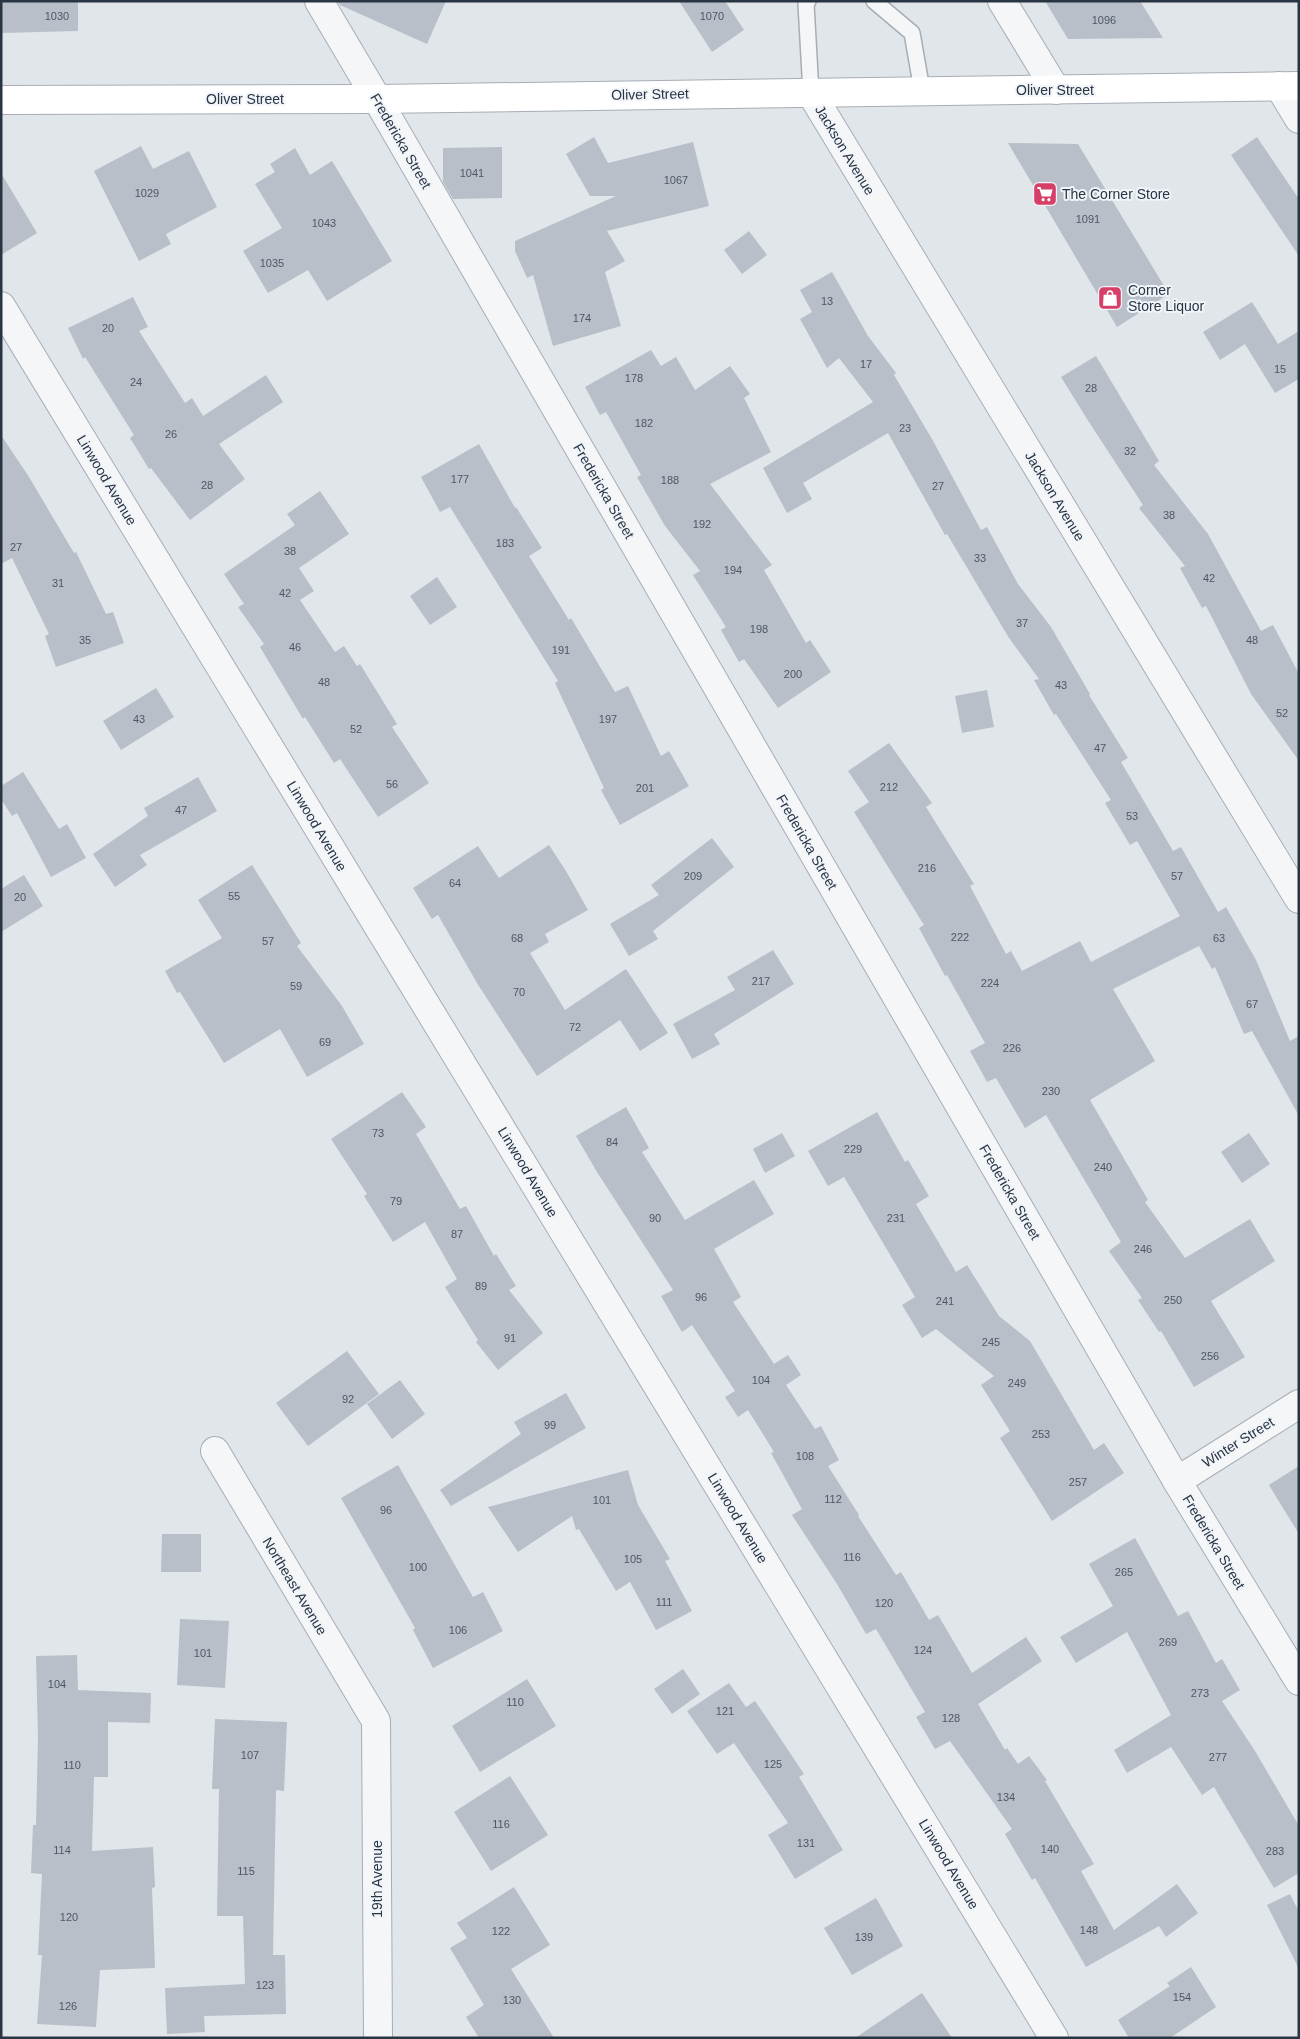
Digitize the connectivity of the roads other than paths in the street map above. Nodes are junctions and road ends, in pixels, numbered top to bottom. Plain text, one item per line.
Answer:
1 (319, 1) edge
2 (808, 1) edge
3 (874, 1) edge
4 (1002, 1) edge
5 (1289, 86) edge
6 (922, 90) junction
7 (1056, 90) junction
8 (811, 94) junction
9 (377, 98) junction
10 (1, 100) edge
11 (1299, 119) edge
12 (1, 306) edge
13 (1299, 899) edge
14 (1299, 1404) edge
15 (215, 1451) dead end
16 (1177, 1481) junction
17 (1299, 1680) edge
18 (376, 1721) joint
19 (378, 2038) edge
20 (1054, 2038) edge

1 - 9 street, Fredericka Street
2 - 8 lane
3 - 6 lane
4 - 7 street
5 - 7 main road, Oliver Street
5 - 11 street
6 - 7 main road, Oliver Street
6 - 8 main road, Oliver Street
8 - 9 main road, Oliver Street
8 - 13 street, Jackson Avenue
9 - 10 main road, Oliver Street
9 - 16 street, Fredericka Street
12 - 20 street, Linwood Avenue
14 - 16 street, Winter Street
15 - 18 street, Northeast Avenue
16 - 17 street, Fredericka Street
18 - 19 street, 19th Avenue

